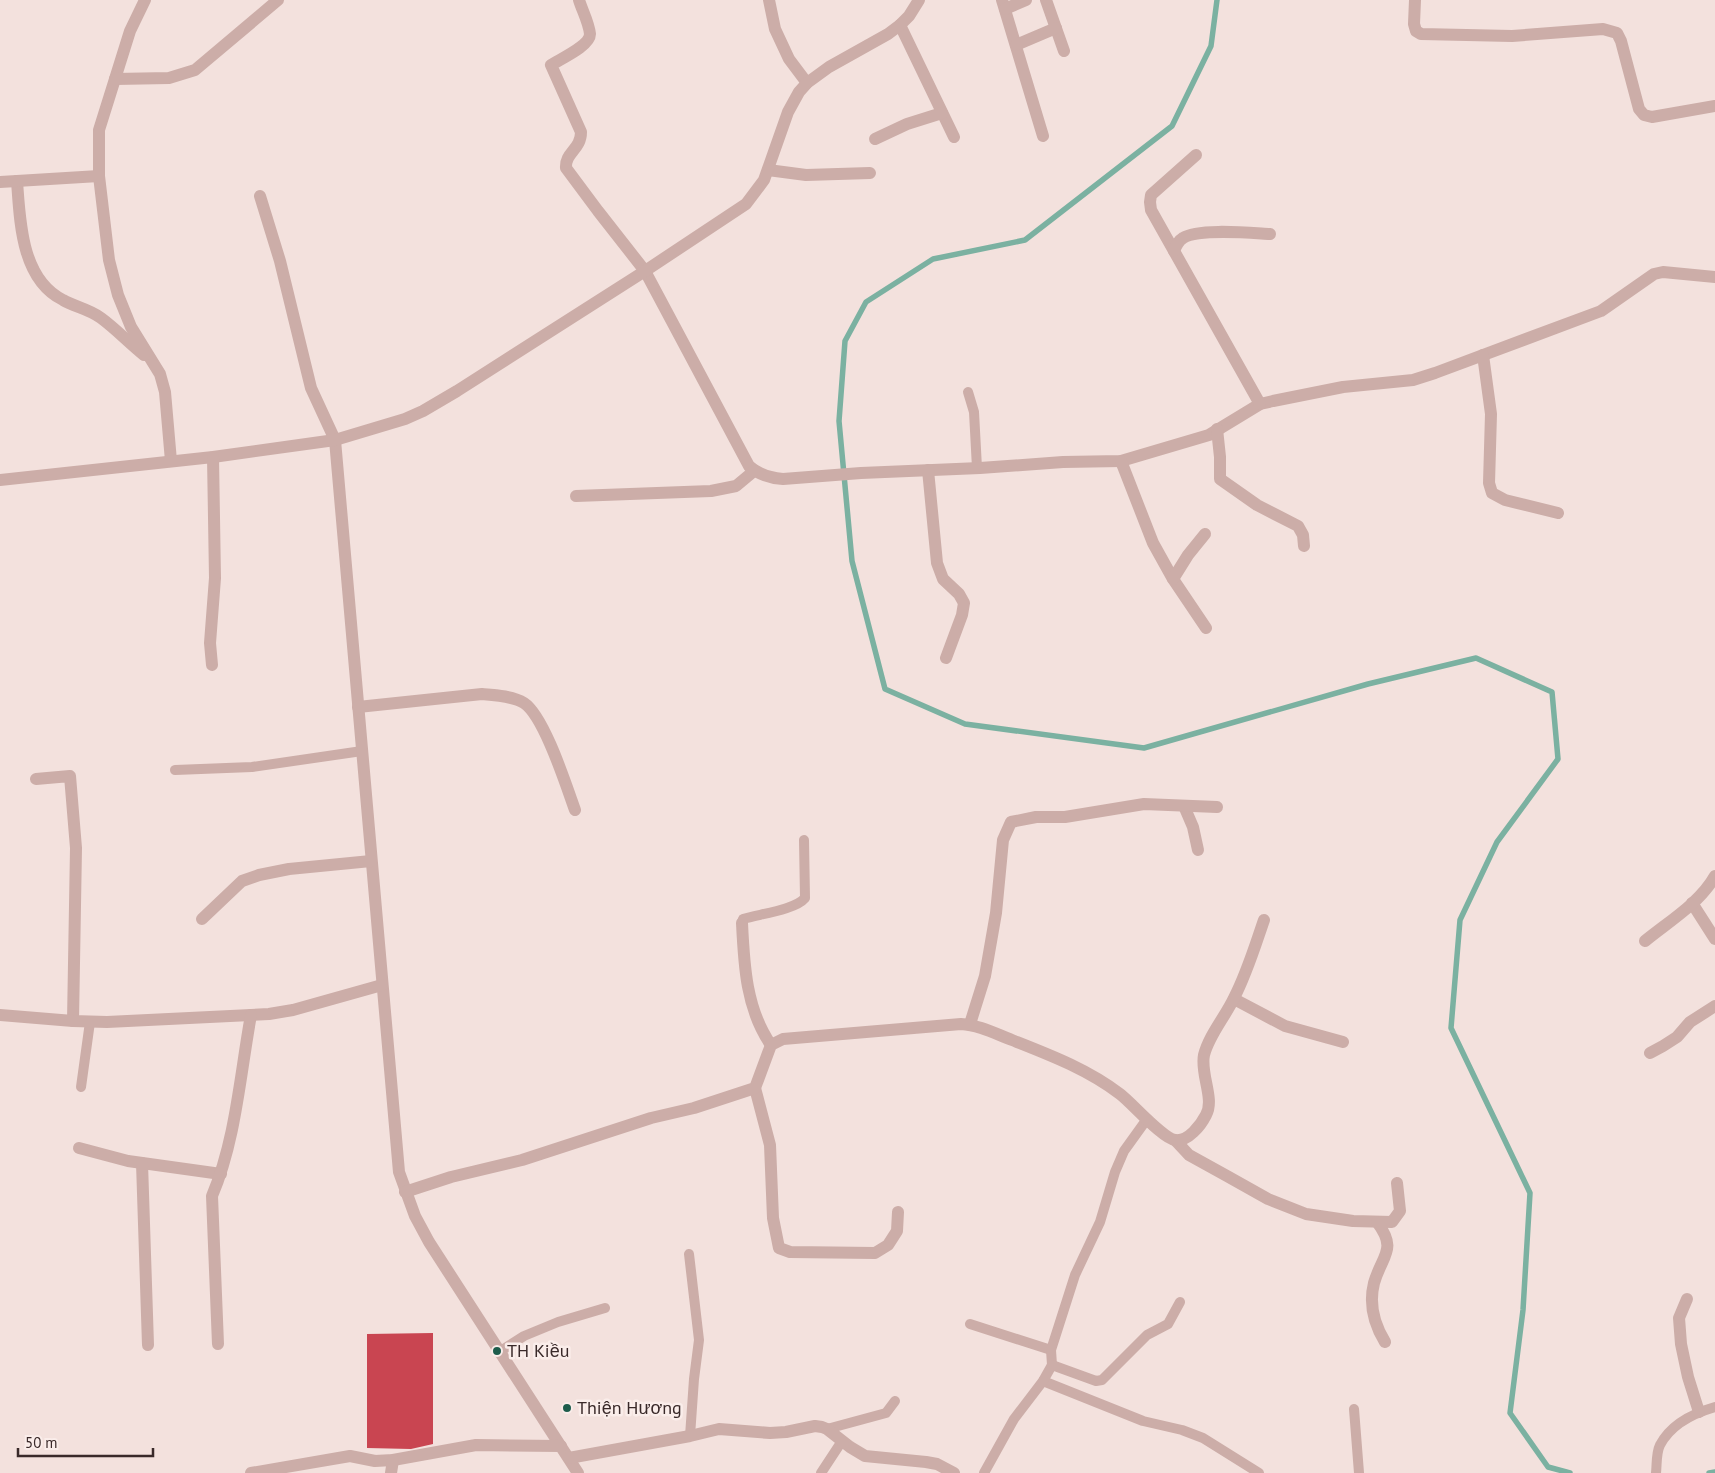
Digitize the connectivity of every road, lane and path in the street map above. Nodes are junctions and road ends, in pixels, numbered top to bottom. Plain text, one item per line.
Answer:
1 (145, 0) edge
2 (278, 0) edge
3 (579, 0) edge
4 (769, 0) edge
5 (919, 0) edge
6 (1026, 0) edge
7 (1046, 0) edge
8 (1415, 0) edge
9 (1003, 5) edge
10 (900, 25) junction
11 (1056, 28) junction
12 (1016, 44) junction
13 (1064, 51) dead end
14 (116, 79) junction
15 (807, 83) junction
16 (1715, 106) edge
17 (942, 113) junction
18 (1043, 136) dead end
19 (954, 137) dead end
20 (875, 139) dead end
21 (1196, 155) dead end
22 (768, 170) junction
23 (870, 172) dead end
24 (99, 176) junction
25 (17, 181) junction
26 (0, 182) edge
27 (260, 196) dead end
28 (1270, 234) dead end
29 (1174, 251) junction
30 (645, 271) junction
31 (1715, 277) edge
32 (1483, 355) junction
33 (150, 359) junction
34 (968, 392) dead end
35 (1260, 404) junction
36 (1217, 429) junction
37 (335, 440) junction
38 (213, 457) junction
39 (171, 461) junction
40 (1121, 461) junction
41 (977, 468) junction
42 (928, 470) junction
43 (754, 471) junction
44 (0, 480) edge
45 (576, 496) dead end
46 (1558, 513) dead end
47 (1205, 534) dead end
48 (1304, 546) dead end
49 (1173, 579) junction
50 (1206, 628) dead end
51 (946, 658) dead end
52 (212, 665) dead end
53 (358, 707) junction
54 (362, 751) junction
55 (175, 770) dead end
56 (36, 778) dead end
57 (1184, 806) junction
58 (1217, 807) dead end
59 (575, 810) dead end
60 (804, 840) dead end
61 (1198, 850) dead end
62 (371, 861) junction
63 (1715, 876) edge
64 (1692, 903) junction
65 (202, 919) dead end
66 (1264, 920) dead end
67 (742, 924) joint
68 (1715, 939) edge
69 (1645, 941) dead end
70 (382, 985) junction
71 (1234, 999) junction
72 (1715, 1006) edge
73 (0, 1015) edge
74 (251, 1015) junction
75 (73, 1021) junction
76 (90, 1022) junction
77 (970, 1024) junction
78 (1343, 1042) dead end
79 (771, 1045) junction
80 (1650, 1053) dead end
81 (81, 1087) dead end
82 (755, 1088) junction
83 (1146, 1119) junction
84 (1176, 1140) junction
85 (80, 1148) dead end
86 (142, 1163) junction
87 (221, 1174) junction
88 (1396, 1184) dead end
89 (405, 1192) junction
90 (898, 1212) dead end
91 (1377, 1222) junction
92 (689, 1254) dead end
93 (1687, 1299) dead end
94 (1180, 1302) dead end
95 (605, 1308) dead end
96 (970, 1324) dead end
97 (1385, 1342) dead end
98 (218, 1344) dead end
99 (148, 1345) dead end
100 (1051, 1350) junction
101 (499, 1352) junction
102 (1052, 1365) junction
103 (1043, 1381) junction
104 (895, 1401) dead end
105 (1715, 1407) edge
106 (1354, 1409) dead end
107 (1699, 1412) junction
108 (828, 1429) junction
109 (690, 1436) junction
110 (842, 1441) junction
111 (562, 1446) junction
112 (569, 1458) junction
113 (393, 1460) junction
114 (250, 1473) edge
115 (391, 1473) edge
116 (578, 1473) edge
117 (821, 1473) edge
118 (954, 1473) edge
119 (984, 1473) edge
120 (1259, 1473) edge
121 (1359, 1473) edge
122 (1656, 1473) edge

1 - 14 street
2 - 14 street
3 - 30 street
4 - 15 street
5 - 10 street
6 - 9 street
7 - 11 street
8 - 16 street
9 - 12 street
10 - 15 street
10 - 17 street
11 - 12 street
11 - 13 street
12 - 18 street
14 - 24 street
15 - 22 street
17 - 19 street
17 - 20 street
21 - 29 street
22 - 23 street
22 - 30 street
24 - 25 street
24 - 33 street
25 - 26 street
25 - 33 street
27 - 37 street
28 - 29 street
29 - 35 street
30 - 37 street
30 - 43 street
31 - 32 street
32 - 35 street
32 - 46 street
33 - 39 street
34 - 41 lane
35 - 36 street
36 - 40 street
36 - 48 street
37 - 38 street
37 - 53 street
38 - 39 street
38 - 52 street
39 - 44 street
40 - 41 street
40 - 49 street
41 - 42 street
42 - 43 street
42 - 51 street
43 - 45 street
47 - 49 street
49 - 50 street
53 - 54 street
53 - 59 street
54 - 55 lane
54 - 62 street
56 - 75 street
57 - 58 street
57 - 61 street
57 - 77 street
60 - 67 lane
62 - 65 street
62 - 70 street
63 - 64 street
64 - 68 street
64 - 69 street
66 - 71 street
67 - 79 street
70 - 74 street
70 - 89 street
71 - 78 street
71 - 84 street
72 - 80 street
73 - 75 street
74 - 76 street
74 - 87 street
75 - 76 street
76 - 81 lane
77 - 79 street
77 - 83 street
79 - 82 street
82 - 89 street
82 - 90 street
83 - 84 street
83 - 100 lane
84 - 91 street
85 - 86 street
86 - 87 street
86 - 99 street
87 - 98 street
88 - 91 street
89 - 101 street
91 - 97 street
92 - 109 lane
93 - 107 street
94 - 102 lane
95 - 101 lane
96 - 100 lane
100 - 102 lane
101 - 111 street
102 - 103 lane
103 - 119 lane
103 - 120 lane
104 - 108 lane
105 - 107 lane
106 - 121 lane
107 - 122 lane
108 - 109 street
108 - 110 street
109 - 112 street
110 - 117 lane
110 - 118 street
111 - 112 street
111 - 113 street
112 - 116 street
113 - 114 street
113 - 115 street

